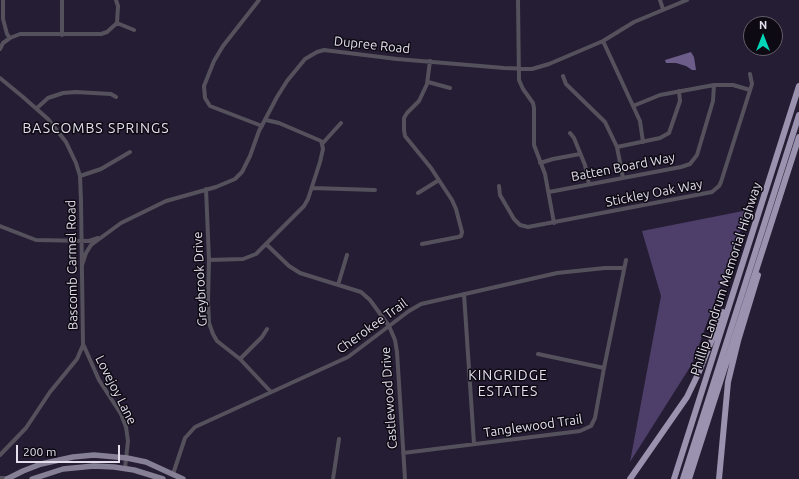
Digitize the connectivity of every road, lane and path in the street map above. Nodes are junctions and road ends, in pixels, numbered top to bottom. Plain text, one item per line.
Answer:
1 (3, 0) edge
2 (62, 0) edge
3 (116, 0) edge
4 (259, 0) edge
5 (518, 0) edge
6 (660, 0) edge
7 (687, 0) edge
8 (663, 9) junction
9 (117, 23) junction
10 (134, 30) dead end
11 (62, 35) junction
12 (10, 38) junction
13 (603, 41) junction
14 (0, 49) edge
15 (430, 62) junction
16 (519, 69) junction
17 (750, 74) dead end
18 (563, 76) dead end
19 (0, 78) edge
20 (428, 82) junction
21 (714, 86) junction
22 (799, 86) edge
23 (450, 88) dead end
24 (750, 90) junction
25 (679, 91) junction
26 (116, 97) dead end
27 (633, 106) junction
28 (36, 108) junction
29 (799, 115) edge
30 (266, 120) junction
31 (341, 123) dead end
32 (262, 126) junction
33 (570, 132) dead end
34 (799, 137) edge
35 (643, 142) junction
36 (322, 144) junction
37 (617, 147) junction
38 (130, 152) dead end
39 (580, 154) junction
40 (540, 163) junction
41 (80, 176) junction
42 (623, 178) junction
43 (439, 180) junction
44 (590, 184) junction
45 (499, 186) dead end
46 (312, 188) junction
47 (206, 189) junction
48 (374, 190) dead end
49 (549, 192) junction
50 (418, 193) dead end
51 (554, 223) junction
52 (770, 223) junction
53 (0, 226) edge
54 (101, 237) junction
55 (82, 243) junction
56 (266, 244) junction
57 (422, 244) dead end
58 (91, 245) junction
59 (347, 255) dead end
60 (209, 260) junction
61 (626, 260) dead end
62 (82, 265) junction
63 (742, 266) junction
64 (624, 268) junction
65 (338, 285) junction
66 (464, 294) junction
67 (389, 326) junction
68 (267, 329) dead end
69 (83, 345) junction
70 (538, 354) dead end
71 (240, 359) junction
72 (604, 368) junction
73 (271, 392) junction
74 (339, 439) dead end
75 (474, 444) junction
76 (403, 453) junction
77 (0, 455) edge
78 (127, 458) junction
79 (126, 468) junction
80 (173, 474) junction
81 (41, 477) edge
82 (0, 478) edge
83 (7, 479) edge
84 (32, 479) edge
85 (163, 479) edge
86 (183, 479) edge
87 (334, 479) edge
88 (405, 479) edge
89 (630, 479) edge
90 (674, 479) edge
91 (683, 479) edge
92 (689, 479) edge
93 (719, 479) edge

1 - 12 street
2 - 11 street
3 - 9 street
4 - 32 street
5 - 16 street
6 - 8 street
7 - 8 street, Dupree Road
8 - 13 street, Dupree Road
9 - 10 street
9 - 11 street
11 - 12 street
12 - 14 street
13 - 16 street, Dupree Road
13 - 27 street
15 - 16 street, Dupree Road
15 - 20 street
15 - 30 street, Dupree Road
16 - 40 street
17 - 24 street, Stickley Oak Way
18 - 37 street
19 - 28 street, Bascomb Carmel Road
20 - 23 street
20 - 43 street
21 - 24 street
21 - 25 street
21 - 42 street, Batten Board Way
22 - 63 highway, Phillip Landrum Memorial Highway
24 - 51 street, Stickley Oak Way
25 - 27 street
25 - 35 street
26 - 28 street
27 - 35 street
28 - 41 street, Bascomb Carmel Road
29 - 91 highway
30 - 32 street, Dupree Road
30 - 36 street
31 - 36 street
32 - 47 street, Dupree Road
33 - 39 street
34 - 52 highway, Phillip Landrum Memorial Highway
35 - 37 street
36 - 46 street
37 - 42 street
38 - 41 street
39 - 40 street
39 - 44 street
40 - 49 street
41 - 55 street, Bascomb Carmel Road
42 - 44 street, Batten Board Way
43 - 50 street
43 - 57 street
44 - 49 street, Batten Board Way
45 - 51 street, Stickley Oak Way
46 - 48 street
46 - 56 street
47 - 54 street, Dupree Road
47 - 60 street, Greybrook Drive
49 - 51 street
52 - 92 highway, Phillip Landrum Memorial Highway
52 - 93 highway
53 - 55 street
54 - 55 street, Dupree Road
54 - 58 street, Dupree Road
55 - 58 street
55 - 62 street, Bascomb Carmel Road
56 - 60 street
56 - 65 street, Castlewood Drive
58 - 62 street, Dupree Road
59 - 65 street
60 - 71 street, Greybrook Drive
61 - 64 street, Tanglewood Trail
62 - 69 street, Bascomb Carmel Road
63 - 89 highway
63 - 90 highway, Phillip Landrum Memorial Highway
64 - 66 street, Cherokee Trail
64 - 72 street, Tanglewood Trail
65 - 67 street, Castlewood Drive
66 - 67 street, Cherokee Trail
66 - 75 street
67 - 73 street, Cherokee Trail
67 - 76 street, Castlewood Drive
68 - 71 street
69 - 77 street, Bascomb Carmel Road
69 - 78 street, Lovejoy Lane
70 - 72 street
71 - 73 street, Greybrook Drive
72 - 75 street, Tanglewood Trail
73 - 80 street, Cherokee Trail
74 - 87 street
75 - 76 street, Tanglewood Trail
76 - 88 street, Castlewood Drive
78 - 79 street, Lovejoy Lane
78 - 80 main road
78 - 83 main road
79 - 81 main road
79 - 85 main road
80 - 86 main road
81 - 84 main road
82 - 83 street

